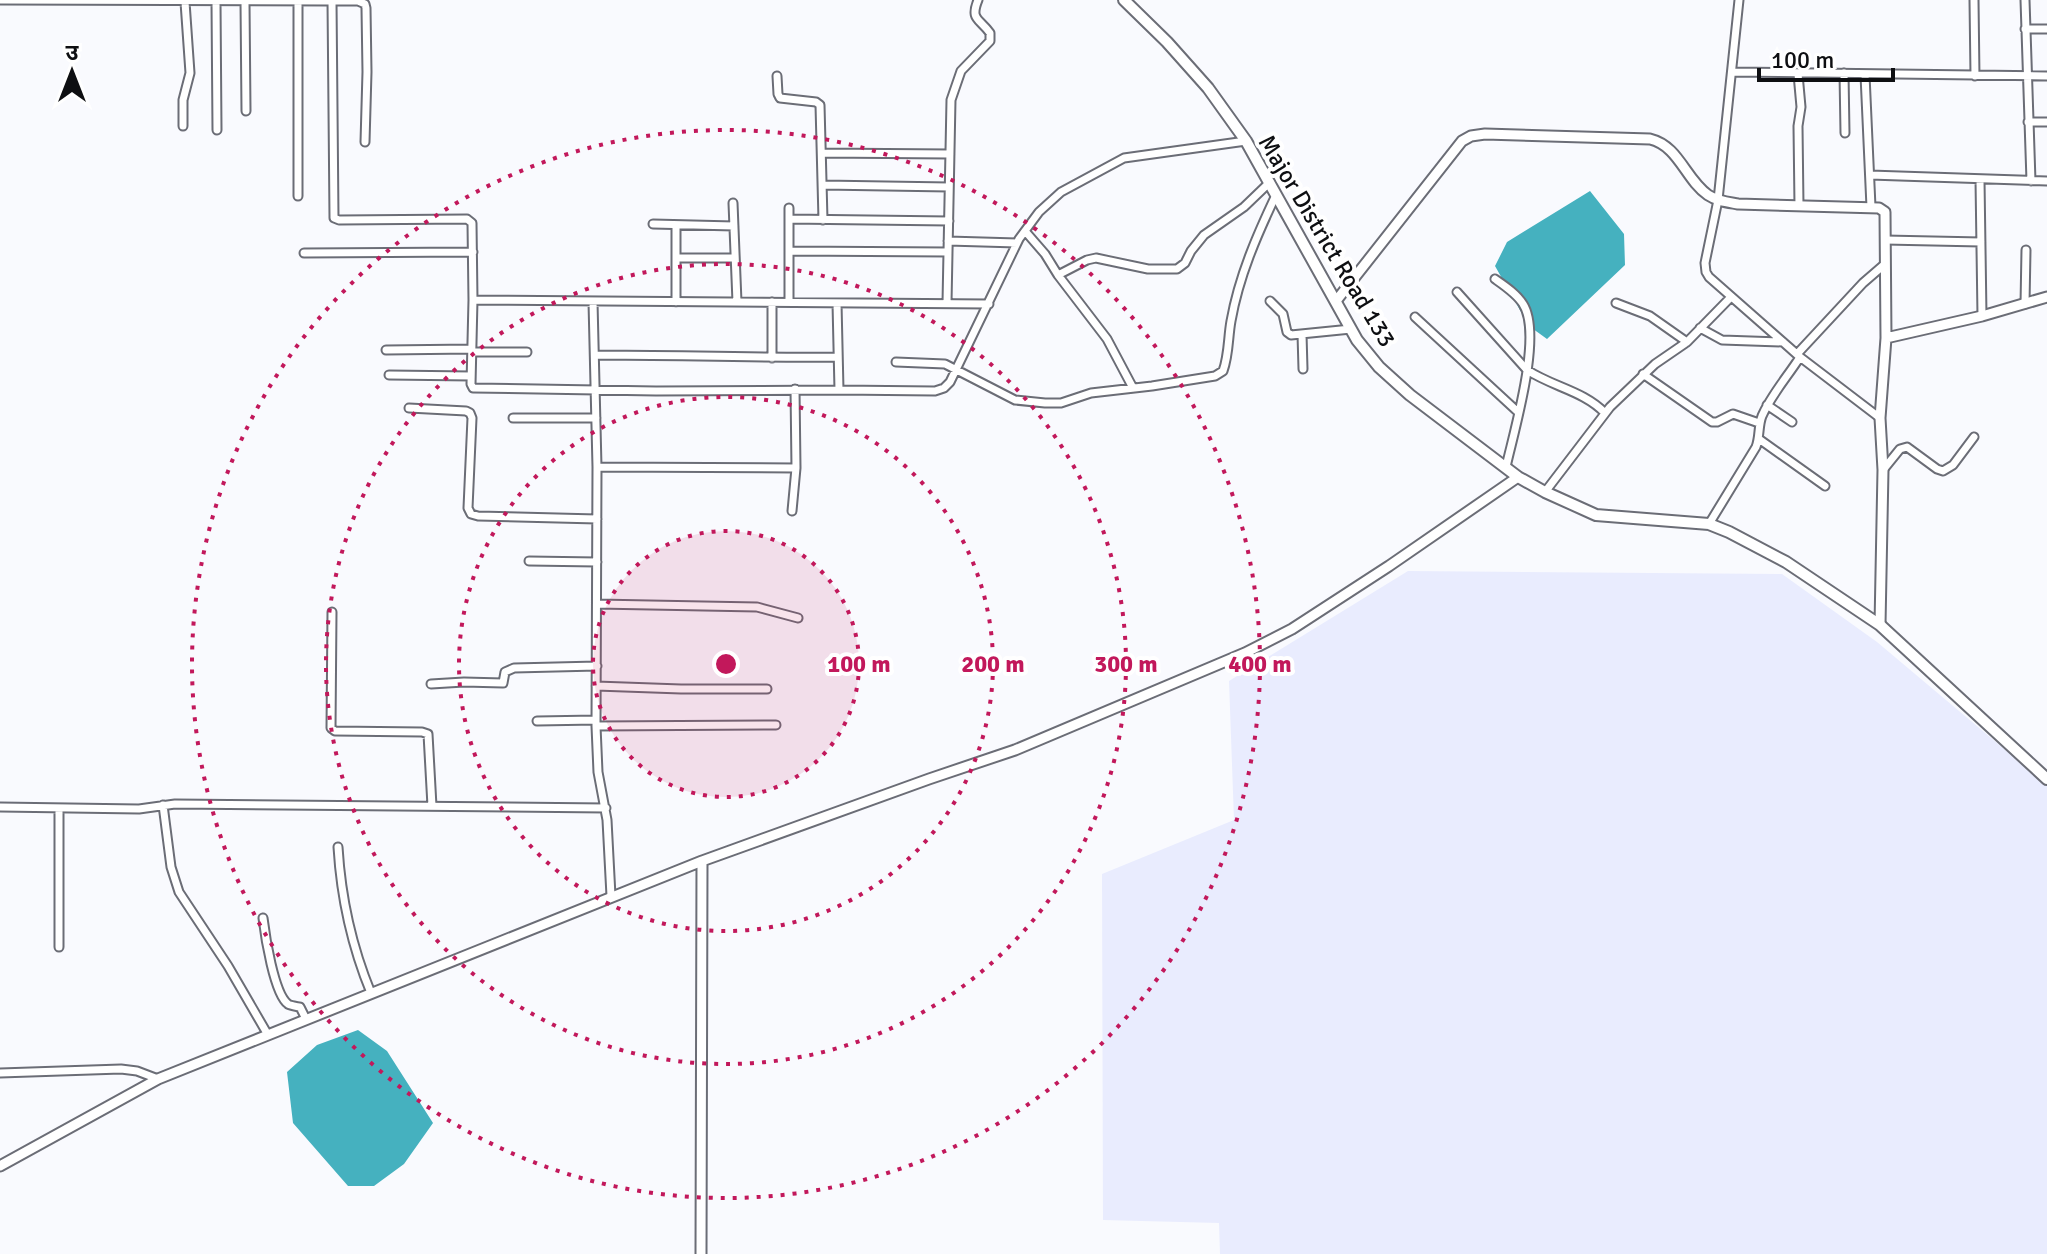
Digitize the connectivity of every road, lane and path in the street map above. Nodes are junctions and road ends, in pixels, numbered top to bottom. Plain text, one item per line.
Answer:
1 (0, 0) edge
2 (80, 0) edge
3 (978, 0) edge
4 (1124, 0) edge
5 (1739, 0) edge
6 (1974, 0) edge
7 (2025, 0) edge
8 (117, 1) edge
9 (160, 1) edge
10 (332, 1) edge
11 (185, 2) junction
12 (216, 2) junction
13 (245, 2) junction
14 (298, 2) edge
15 (2025, 29) junction
16 (2047, 29) edge
17 (1732, 72) junction
18 (1844, 73) junction
19 (1798, 74) junction
20 (1865, 75) junction
21 (777, 76) dead end
22 (1975, 76) junction
23 (2026, 76) junction
24 (2047, 76) edge
25 (246, 111) dead end
26 (2028, 122) junction
27 (2047, 122) edge
28 (183, 126) dead end
29 (217, 130) dead end
30 (1845, 133) dead end
31 (1246, 141) junction
32 (365, 142) dead end
33 (822, 153) junction
34 (950, 154) junction
35 (1870, 175) junction
36 (1980, 180) junction
37 (2031, 181) junction
38 (2047, 181) edge
39 (1270, 182) junction
40 (823, 185) junction
41 (949, 187) junction
42 (1276, 194) junction
43 (298, 196) dead end
44 (1718, 200) junction
45 (733, 203) dead end
46 (1799, 206) junction
47 (1871, 207) junction
48 (789, 208) dead end
49 (789, 219) junction
50 (823, 220) junction
51 (949, 221) junction
52 (653, 224) dead end
53 (676, 225) junction
54 (734, 226) junction
55 (1025, 231) junction
56 (1885, 240) junction
57 (948, 241) junction
58 (1981, 242) junction
59 (1017, 243) junction
60 (2026, 250) dead end
61 (789, 251) junction
62 (473, 252) junction
63 (948, 252) junction
64 (304, 253) dead end
65 (677, 258) junction
66 (735, 258) junction
67 (1885, 264) junction
68 (1058, 275) junction
69 (1495, 279) dead end
70 (1457, 292) dead end
71 (1731, 297) junction
72 (2047, 297) edge
73 (473, 300) junction
74 (1270, 301) dead end
75 (1336, 301) junction
76 (593, 302) junction
77 (676, 302) junction
78 (737, 302) junction
79 (772, 302) junction
80 (789, 302) junction
81 (837, 303) junction
82 (947, 303) junction
83 (1616, 303) dead end
84 (989, 304) junction
85 (2025, 304) junction
86 (1982, 316) junction
87 (1415, 317) dead end
88 (1700, 328) junction
89 (1351, 329) junction
90 (1302, 334) junction
91 (1886, 338) junction
92 (1687, 342) junction
93 (1783, 342) junction
94 (386, 350) dead end
95 (472, 351) junction
96 (527, 352) dead end
97 (595, 355) junction
98 (1799, 356) junction
99 (838, 357) junction
100 (772, 358) junction
101 (896, 362) dead end
102 (957, 369) junction
103 (1303, 369) dead end
104 (1527, 370) junction
105 (1643, 374) junction
106 (389, 375) dead end
107 (471, 376) junction
108 (1133, 388) junction
109 (595, 389) junction
110 (795, 389) junction
111 (839, 390) junction
112 (1767, 405) junction
113 (409, 408) dead end
114 (1518, 412) junction
115 (1605, 413) junction
116 (513, 418) dead end
117 (596, 418) junction
118 (1880, 418) junction
119 (1792, 422) dead end
120 (1759, 423) junction
121 (1974, 437) dead end
122 (1759, 439) junction
123 (597, 467) junction
124 (1506, 467) junction
125 (796, 468) junction
126 (1883, 470) junction
127 (1518, 477) junction
128 (1825, 486) dead end
129 (1545, 492) junction
130 (792, 511) dead end
131 (597, 519) junction
132 (1709, 524) junction
133 (529, 561) dead end
134 (597, 562) junction
135 (597, 604) junction
136 (332, 612) dead end
137 (798, 618) dead end
138 (1880, 625) junction
139 (597, 666) junction
140 (431, 684) dead end
141 (596, 686) junction
142 (767, 689) dead end
143 (537, 721) dead end
144 (596, 723) junction
145 (776, 725) dead end
146 (2047, 779) edge
147 (163, 805) junction
148 (432, 806) junction
149 (0, 807) edge
150 (59, 808) junction
151 (606, 808) junction
152 (338, 847) dead end
153 (702, 861) junction
154 (611, 896) junction
155 (263, 918) dead end
156 (59, 947) dead end
157 (371, 993) junction
158 (306, 1019) junction
159 (268, 1035) junction
160 (0, 1073) edge
161 (158, 1079) junction
162 (0, 1166) edge
163 (701, 1254) edge

1 - 2 street
2 - 8 street
3 - 34 street
4 - 31 main road, Major District Road 133
5 - 17 street
6 - 22 street
7 - 15 street
8 - 9 street
9 - 11 street
10 - 14 street
10 - 32 street
10 - 62 street
11 - 12 street
11 - 28 street
12 - 13 street
12 - 29 street
13 - 14 street
13 - 25 street
14 - 43 street
15 - 16 street
15 - 23 street
17 - 19 street
17 - 44 street
18 - 19 street
18 - 20 street
18 - 30 street
19 - 46 street
20 - 22 street
20 - 35 street
21 - 33 street
22 - 23 street
23 - 24 street
23 - 26 street
26 - 27 street
26 - 37 street
31 - 39 main road, Major District Road 133
31 - 55 street
33 - 34 street
33 - 40 street
34 - 41 street
35 - 36 street
35 - 47 street
36 - 37 street
36 - 58 street
37 - 38 street
39 - 42 main road, Major District Road 133
39 - 68 street
40 - 41 street
40 - 50 street
41 - 51 street
42 - 75 main road, Major District Road 133
42 - 108 street
44 - 46 street
44 - 71 street
44 - 75 street
45 - 54 street
46 - 47 street
47 - 56 street
48 - 49 street
49 - 50 street
49 - 61 street
50 - 51 street
51 - 57 street
52 - 53 street
53 - 54 street
53 - 65 street
54 - 66 street
55 - 59 street
55 - 68 street
56 - 58 street
56 - 67 street
57 - 59 street
57 - 63 street
58 - 86 street
59 - 84 street
60 - 85 street
61 - 63 street
61 - 80 street
62 - 64 street
62 - 73 street
63 - 82 street
65 - 66 street
65 - 77 street
66 - 78 street
67 - 91 street
67 - 98 street
68 - 108 street
69 - 104 street
70 - 104 street
71 - 88 street
71 - 93 street
72 - 85 street
73 - 76 street
73 - 95 street
74 - 90 street
75 - 89 main road, Major District Road 133
76 - 77 street
76 - 97 street
77 - 78 street
78 - 79 street
79 - 80 street
79 - 100 street
80 - 81 street
81 - 82 street
81 - 99 street
82 - 84 street
83 - 92 street
84 - 102 street
85 - 86 street
86 - 91 street
87 - 114 street
88 - 92 street
88 - 93 street
89 - 90 street
89 - 124 main road, Major District Road 133
90 - 103 street
91 - 118 street
92 - 105 street
93 - 98 street
94 - 95 street
95 - 96 street
95 - 107 street
97 - 100 street
97 - 109 street
98 - 112 street
98 - 118 street
99 - 100 street
99 - 111 street
101 - 102 street
102 - 108 street
102 - 111 street
104 - 114 street
104 - 115 street
105 - 115 street
105 - 120 street
106 - 107 street
107 - 109 street
109 - 110 street
109 - 117 street
110 - 111 street
110 - 125 street
112 - 119 street
112 - 120 street
113 - 131 street
114 - 124 street
115 - 129 street
116 - 117 street
117 - 123 street
118 - 126 street
120 - 122 street
121 - 126 street
122 - 128 street
122 - 132 street
123 - 125 street
123 - 131 street
124 - 127 main road, Major District Road 133
125 - 130 street
126 - 138 street
127 - 129 main road, Major District Road 133
127 - 153 street
129 - 132 main road, Major District Road 133
131 - 134 street
132 - 138 main road, Major District Road 133
133 - 134 street
134 - 135 street
135 - 137 street
135 - 139 street
136 - 148 street
138 - 146 main road, Major District Road 133
139 - 140 street
139 - 141 street
141 - 142 street
141 - 144 street
143 - 144 street
144 - 145 street
144 - 151 street
147 - 148 street
147 - 150 street
147 - 159 street
148 - 151 street
149 - 150 street
150 - 156 street
151 - 154 street
152 - 157 street
153 - 154 street
153 - 163 street
154 - 157 street
155 - 158 street
157 - 158 street
158 - 159 street
159 - 161 street
160 - 161 street
161 - 162 street

